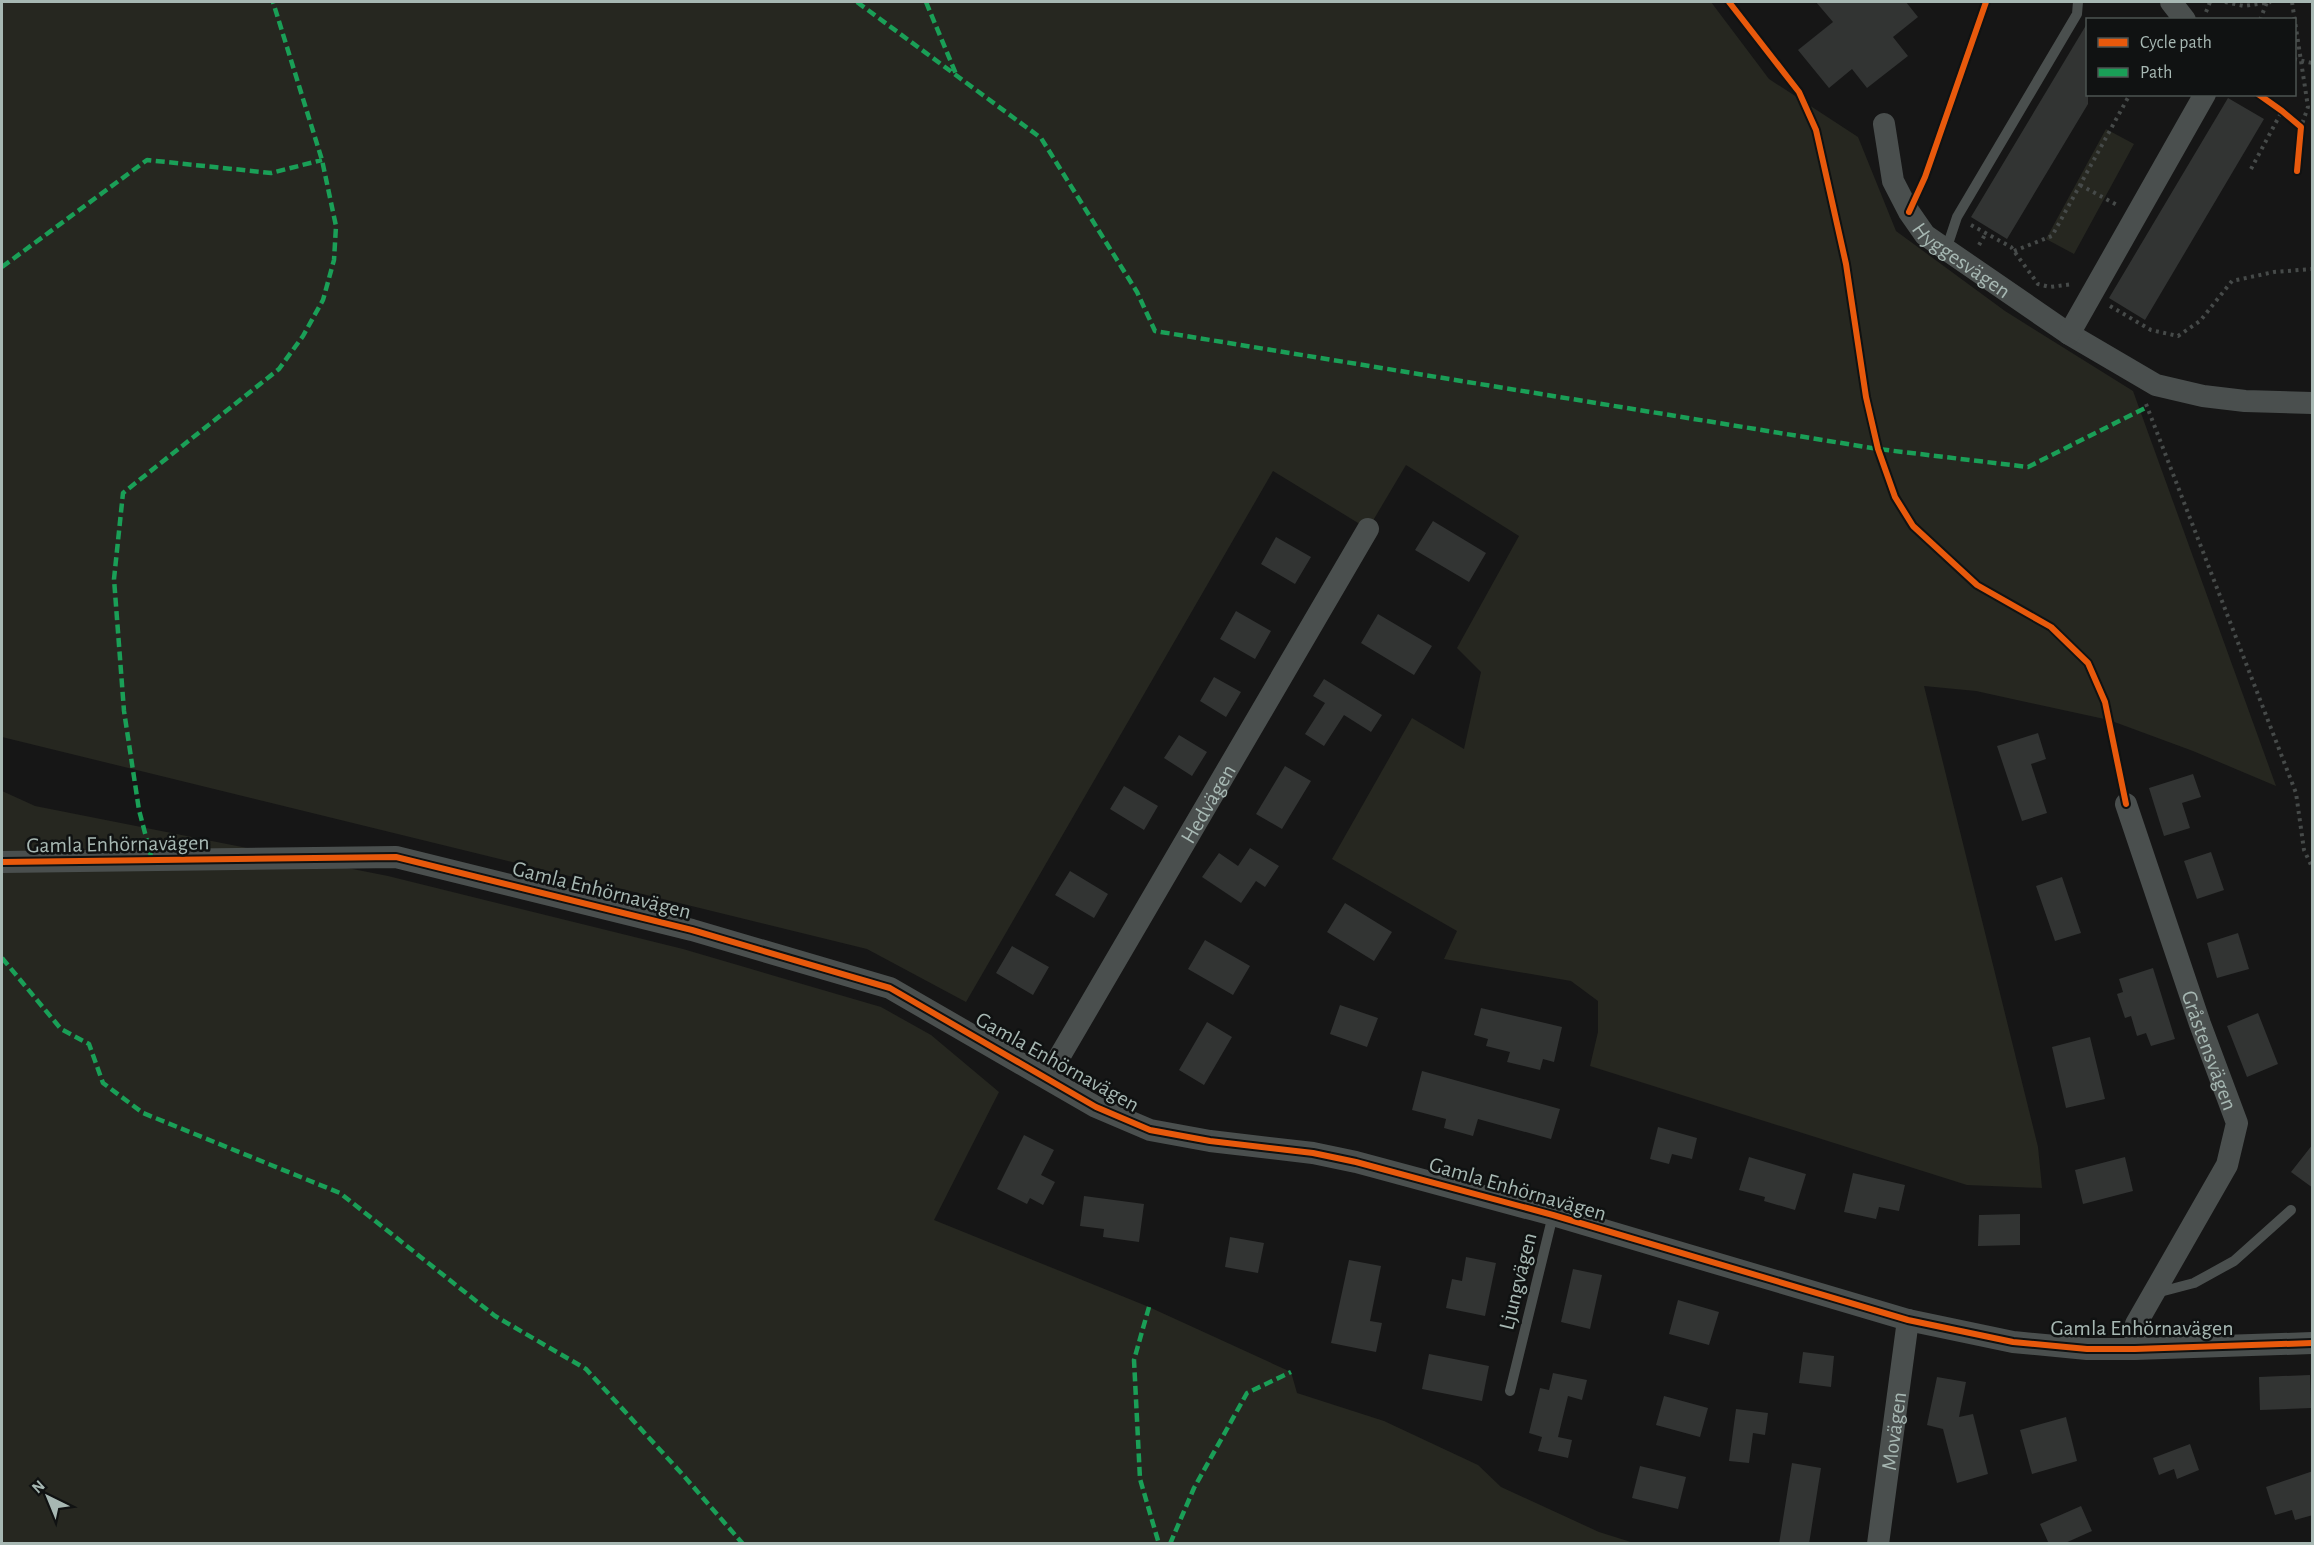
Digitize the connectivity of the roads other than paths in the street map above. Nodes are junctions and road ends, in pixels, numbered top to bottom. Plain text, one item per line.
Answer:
1 (2078, 2) edge
2 (2171, 2) edge
3 (2183, 18) edge
4 (2204, 96) edge
5 (1884, 124) dead end
6 (1946, 251) junction
7 (2068, 334) junction
8 (2313, 403) edge
9 (1368, 529) dead end
10 (2126, 804) dead end
11 (2, 862) edge
12 (1047, 1078) junction
13 (2291, 1210) dead end
14 (1553, 1215) junction
15 (2152, 1294) junction
16 (1908, 1320) junction
17 (2313, 1343) edge
18 (2135, 1349) junction
19 (1510, 1391) dead end
20 (1878, 1544) edge

1 - 6 lane
2 - 3 street
4 - 7 street
5 - 6 street, Hyggesvägen
6 - 7 street, Hyggesvägen
7 - 8 street, Hyggesvägen
9 - 12 street, Hedvägen
10 - 15 street, Gråstensvägen
11 - 12 street, Gamla Enhörnavägen
12 - 14 street, Gamla Enhörnavägen
13 - 15 lane
14 - 16 street, Gamla Enhörnavägen
14 - 19 lane, Ljungvägen
15 - 18 street, Gråstensvägen
16 - 18 street, Gamla Enhörnavägen
16 - 20 street, Movägen
17 - 18 street, Gamla Enhörnavägen

